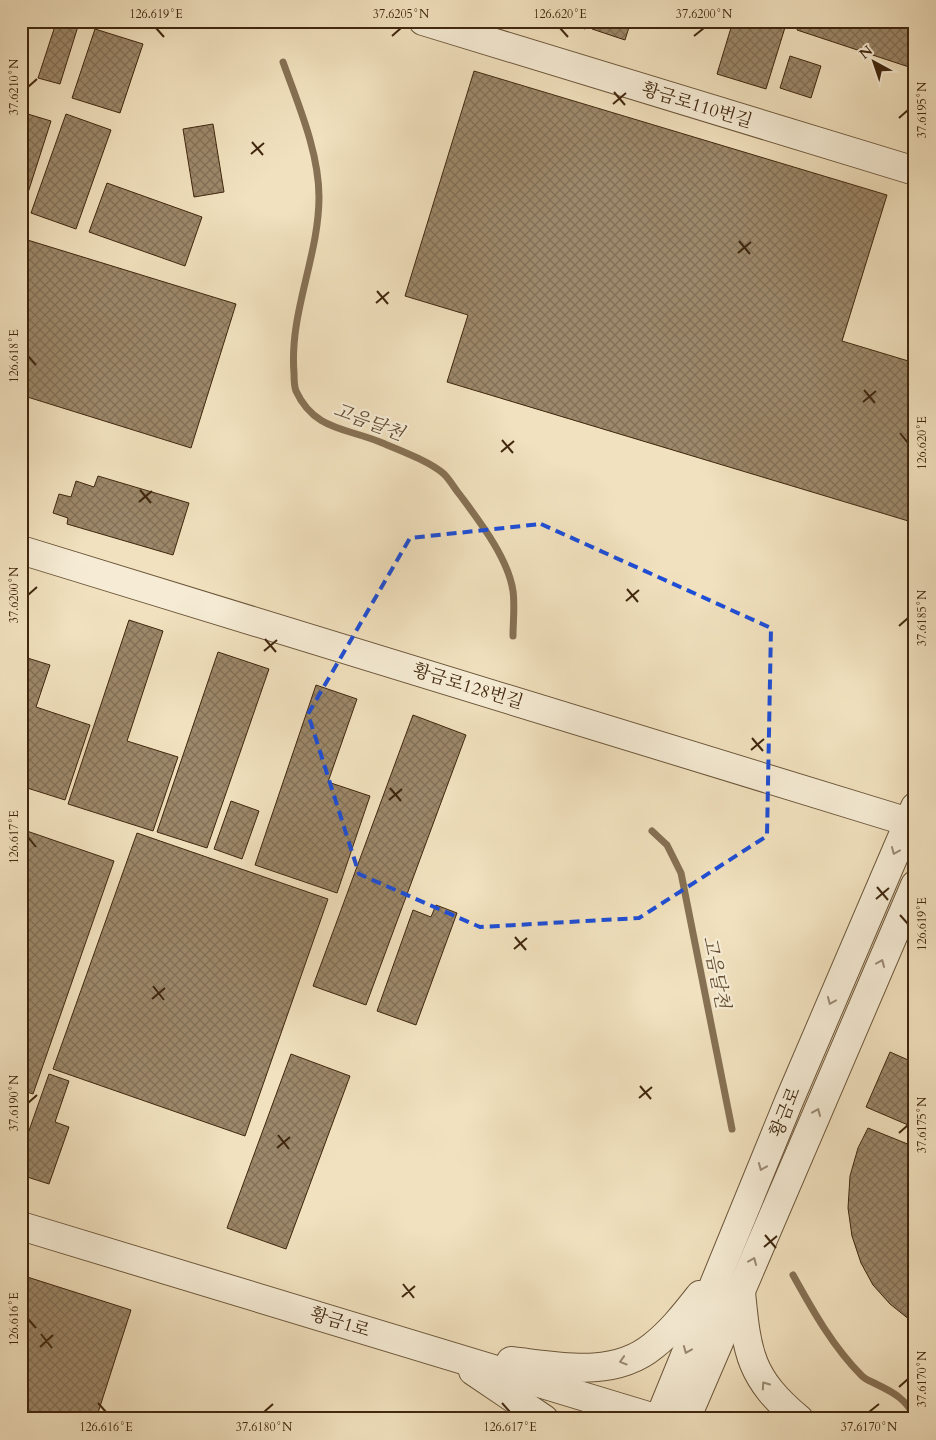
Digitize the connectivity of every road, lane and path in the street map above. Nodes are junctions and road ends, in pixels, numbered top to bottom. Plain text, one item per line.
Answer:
1 (422, 21) edge
2 (915, 171) edge
3 (21, 550) edge
4 (912, 817) edge
5 (915, 885) edge
6 (21, 1226) edge
7 (720, 1269) junction
8 (740, 1290) junction
9 (449, 1355) junction
10 (544, 1419) edge
11 (659, 1419) edge
12 (686, 1419) edge
13 (799, 1419) edge

1 - 2 street, 황금로110번길
3 - 4 street, 황금로128번길
4 -> 7 street, 황금로
8 -> 5 street, 황금로
6 - 9 street, 황금1로
7 -> 9 street
7 -> 11 street, 황금로
8 - 12 street, 황금로
13 -> 8 street
9 - 10 street
9 - 11 street, 황금1로

